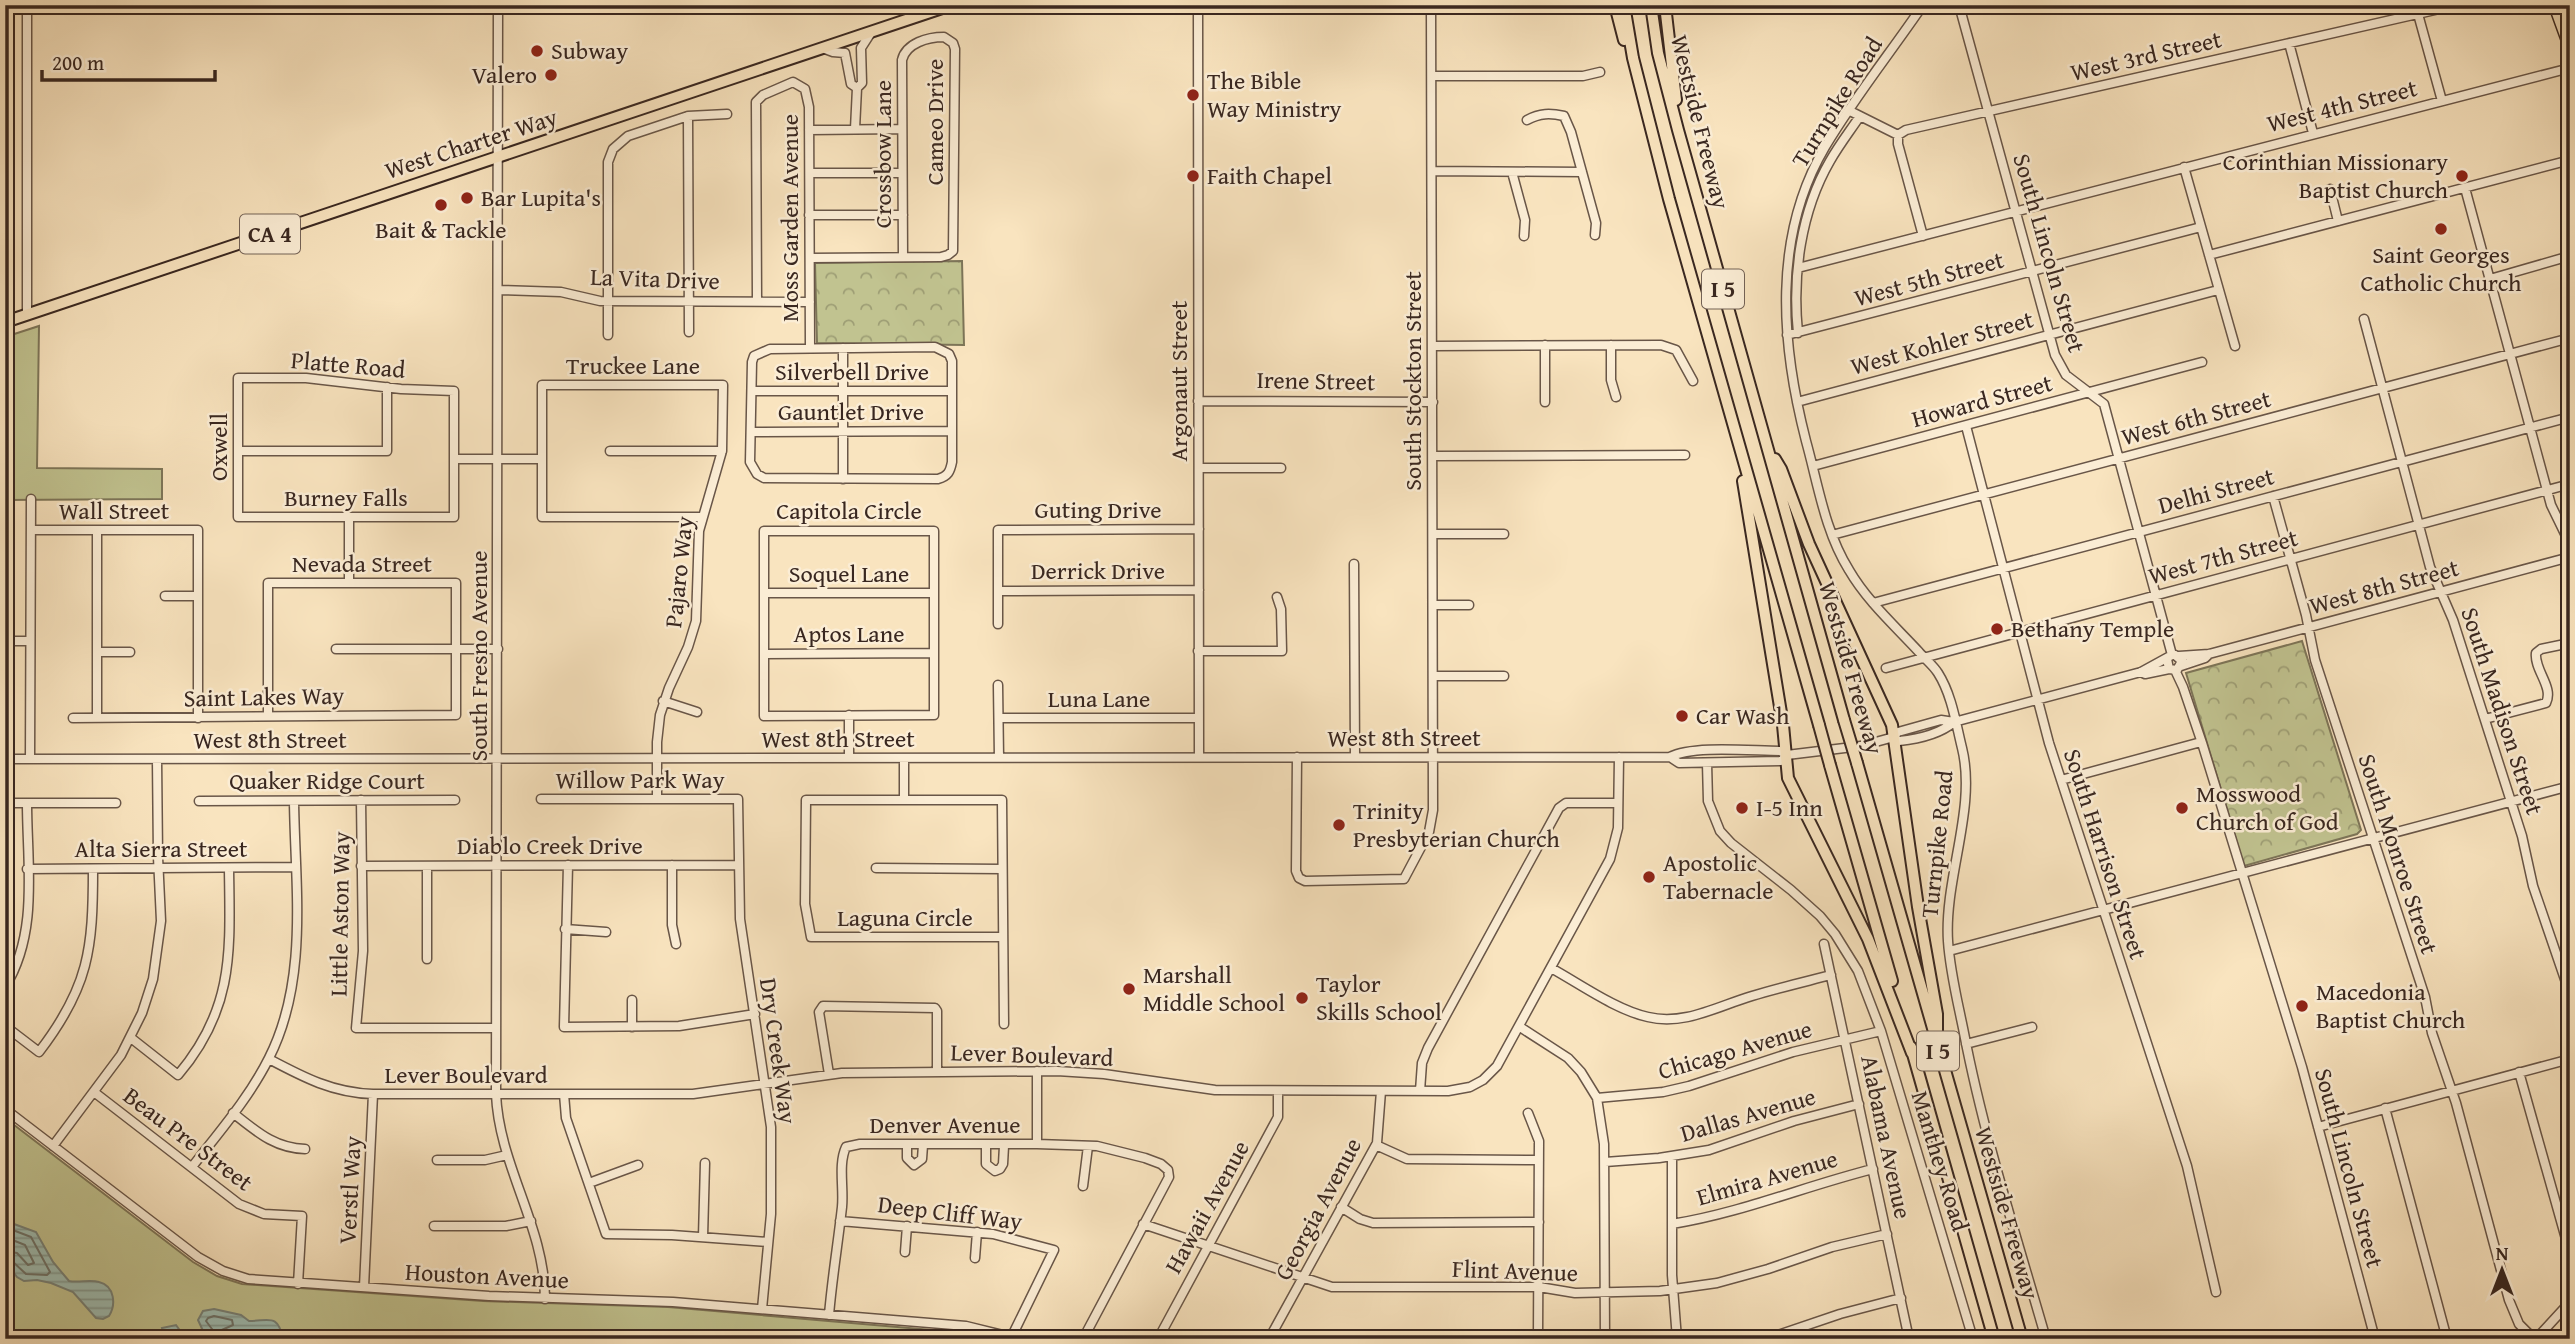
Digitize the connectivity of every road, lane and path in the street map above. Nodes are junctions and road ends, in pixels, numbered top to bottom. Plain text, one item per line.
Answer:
1 (27, 5) edge
2 (498, 5) edge
3 (951, 5) edge
4 (1198, 5) edge
5 (1431, 5) edge
6 (1615, 5) edge
7 (1624, 5) edge
8 (1651, 5) edge
9 (1665, 5) edge
10 (1923, 5) edge
11 (1959, 5) edge
12 (2457, 5) edge
13 (2554, 5) edge
14 (2418, 14) junction
15 (870, 34) junction
16 (2289, 43) junction
17 (825, 49) junction
18 (2570, 49) edge
19 (904, 51) joint
20 (1633, 58) junction
21 (2570, 68) edge
22 (1600, 72) dead end
23 (1432, 76) junction
24 (857, 88) junction
25 (2442, 101) junction
26 (1850, 111) junction
27 (1989, 111) junction
28 (727, 114) dead end
29 (688, 116) junction
30 (1860, 116) junction
31 (1527, 120) dead end
32 (855, 129) junction
33 (902, 129) junction
34 (809, 130) junction
35 (1678, 131) junction
36 (2313, 133) junction
37 (1898, 135) junction
38 (498, 156) junction
39 (2570, 160) edge
40 (2184, 167) junction
41 (1432, 171) junction
42 (1512, 172) junction
43 (1582, 172) junction
44 (810, 173) junction
45 (902, 173) junction
46 (2465, 188) junction
47 (2330, 189) dead end
48 (2017, 211) junction
49 (809, 215) junction
50 (903, 215) junction
51 (2338, 221) junction
52 (2201, 227) junction
53 (1595, 235) dead end
54 (1524, 236) dead end
55 (1923, 236) junction
56 (2209, 255) junction
57 (2570, 256) edge
58 (903, 257) junction
59 (810, 258) junction
60 (1798, 268) junction
61 (2033, 271) junction
62 (2490, 279) junction
63 (499, 290) junction
64 (2218, 290) junction
65 (689, 300) junction
66 (757, 300) junction
67 (608, 302) junction
68 (810, 302) junction
69 (27, 315) junction
70 (2364, 319) dead end
71 (5, 323) edge
72 (689, 332) dead end
73 (1798, 333) junction
74 (2050, 334) junction
75 (608, 335) dead end
76 (1787, 335) junction
77 (2570, 338) edge
78 (1545, 345) junction
79 (1611, 345) junction
80 (1433, 346) junction
81 (2235, 346) dead end
82 (810, 348) junction
83 (843, 348) junction
84 (2510, 354) junction
85 (2202, 362) dead end
86 (238, 378) joint
87 (1693, 381) dead end
88 (723, 385) joint
89 (387, 387) junction
90 (2382, 388) junction
91 (752, 391) junction
92 (842, 391) junction
93 (951, 391) junction
94 (2089, 393) junction
95 (1616, 397) dead end
96 (1198, 401) junction
97 (1433, 402) junction
98 (1545, 402) dead end
99 (1797, 402) junction
100 (2570, 417) edge
101 (1966, 426) junction
102 (2529, 428) junction
103 (843, 431) junction
104 (951, 431) junction
105 (751, 432) junction
106 (1768, 448) junction
107 (238, 451) junction
108 (610, 451) dead end
109 (722, 451) junction
110 (1685, 455) dead end
111 (1433, 456) junction
112 (2119, 458) junction
113 (454, 459) junction
114 (498, 459) junction
115 (542, 459) junction
116 (1743, 459) junction
117 (2402, 462) junction
118 (1813, 466) junction
119 (1199, 468) junction
120 (1281, 468) dead end
121 (843, 479) junction
122 (2570, 484) edge
123 (2546, 491) junction
124 (1984, 494) junction
125 (2273, 496) junction
126 (31, 499) dead end
127 (238, 517) joint
128 (349, 517) junction
129 (702, 517) junction
130 (2419, 525) junction
131 (1199, 529) junction
132 (31, 530) junction
133 (97, 530) junction
134 (2139, 532) junction
135 (1433, 534) junction
136 (1504, 534) dead end
137 (1832, 535) junction
138 (2570, 544) edge
139 (2570, 557) edge
140 (2291, 559) junction
141 (1354, 564) dead end
142 (2004, 568) junction
143 (349, 583) junction
144 (1199, 590) junction
145 (998, 591) junction
146 (2441, 592) junction
147 (764, 593) junction
148 (934, 593) junction
149 (2156, 595) junction
150 (165, 596) dead end
151 (198, 596) junction
152 (1277, 597) dead end
153 (1873, 603) junction
154 (1433, 605) junction
155 (1469, 605) dead end
156 (998, 624) dead end
157 (2309, 627) junction
158 (2021, 632) junction
159 (5, 641) edge
160 (30, 641) junction
161 (2570, 643) edge
162 (336, 649) dead end
163 (456, 649) junction
164 (498, 649) junction
165 (1198, 651) junction
166 (97, 652) junction
167 (130, 652) dead end
168 (934, 653) junction
169 (764, 654) junction
170 (2208, 654) junction
171 (1924, 657) junction
172 (2173, 657) junction
173 (1886, 668) dead end
174 (2176, 668) junction
175 (2141, 672) junction
176 (1433, 676) junction
177 (1504, 676) dead end
178 (999, 685) dead end
179 (2038, 700) junction
180 (663, 701) junction
181 (697, 712) dead end
182 (268, 716) junction
183 (849, 716) junction
184 (73, 718) dead end
185 (97, 718) junction
186 (198, 718) junction
187 (999, 718) junction
188 (1199, 718) junction
189 (2485, 719) junction
190 (1954, 722) junction
191 (1894, 737) junction
192 (2201, 742) junction
193 (1730, 751) junction
194 (1688, 752) junction
195 (1787, 755) junction
196 (1199, 757) junction
197 (1297, 757) junction
198 (1354, 757) junction
199 (1433, 757) junction
200 (1619, 757) junction
201 (1670, 757) junction
202 (657, 758) junction
203 (849, 758) junction
204 (904, 758) junction
205 (999, 758) junction
206 (5, 759) edge
207 (30, 759) junction
208 (157, 759) junction
209 (499, 759) junction
210 (1707, 763) junction
211 (2061, 780) junction
212 (2570, 786) edge
213 (541, 799) dead end
214 (657, 799) junction
215 (738, 799) joint
216 (360, 800) junction
217 (454, 800) dead end
218 (904, 800) junction
219 (199, 801) dead end
220 (294, 801) junction
221 (2511, 801) junction
222 (5, 803) edge
223 (27, 803) junction
224 (116, 803) dead end
225 (1618, 803) junction
226 (2371, 839) junction
227 (568, 865) junction
228 (672, 865) junction
229 (738, 865) junction
230 (361, 866) junction
231 (427, 866) junction
232 (498, 866) junction
233 (229, 867) junction
234 (295, 867) junction
235 (158, 868) junction
236 (876, 868) dead end
237 (27, 869) junction
238 (93, 869) junction
239 (1002, 869) junction
240 (2243, 873) junction
241 (2103, 910) junction
242 (565, 929) junction
243 (606, 932) dead end
244 (1002, 937) junction
245 (676, 944) dead end
246 (1825, 944) dead end
247 (1949, 951) junction
248 (427, 959) dead end
249 (1551, 968) junction
250 (1831, 975) junction
251 (2568, 982) edge
252 (5, 987) edge
253 (2570, 994) edge
254 (632, 1000) dead end
255 (755, 1014) junction
256 (1004, 1024) dead end
257 (5, 1026) edge
258 (632, 1027) junction
259 (1520, 1027) junction
260 (2032, 1027) dead end
261 (496, 1028) junction
262 (1881, 1031) junction
263 (131, 1038) junction
264 (1845, 1040) junction
265 (1966, 1044) junction
266 (1937, 1049) junction
267 (1912, 1053) junction
268 (269, 1059) junction
269 (2570, 1059) edge
270 (1037, 1071) junction
271 (937, 1072) junction
272 (2519, 1072) junction
273 (829, 1074) junction
274 (766, 1084) junction
275 (1278, 1091) junction
276 (1381, 1091) junction
277 (1420, 1091) junction
278 (2452, 1091) junction
279 (94, 1092) junction
280 (373, 1094) junction
281 (496, 1094) junction
282 (564, 1094) junction
283 (1597, 1098) junction
284 (1859, 1104) junction
285 (2385, 1108) junction
286 (5, 1109) edge
287 (1528, 1113) dead end
288 (233, 1114) junction
289 (2318, 1127) junction
290 (1037, 1144) junction
291 (907, 1145) junction
292 (923, 1145) junction
293 (986, 1145) junction
294 (1376, 1145) junction
295 (53, 1146) junction
296 (1004, 1146) junction
297 (1088, 1146) junction
298 (305, 1149) dead end
299 (507, 1155) junction
300 (1672, 1157) junction
301 (438, 1160) dead end
302 (1539, 1160) junction
303 (1605, 1162) junction
304 (705, 1163) dead end
305 (638, 1165) dead end
306 (192, 1167) junction
307 (1873, 1169) junction
308 (589, 1183) junction
309 (1083, 1186) dead end
310 (1341, 1207) junction
311 (531, 1221) junction
312 (840, 1221) junction
313 (1539, 1222) junction
314 (1143, 1224) junction
315 (1672, 1224) junction
316 (434, 1226) dead end
317 (907, 1226) junction
318 (977, 1232) junction
319 (1887, 1234) junction
320 (703, 1237) junction
321 (768, 1242) junction
322 (1208, 1246) junction
323 (905, 1252) dead end
324 (2570, 1253) edge
325 (975, 1258) dead end
326 (1303, 1278) junction
327 (298, 1284) junction
328 (364, 1287) junction
329 (1539, 1287) junction
330 (1672, 1290) junction
331 (2216, 1292) dead end
332 (1605, 1293) junction
333 (1901, 1298) junction
334 (545, 1299) junction
335 (2570, 1302) edge
336 (762, 1310) junction
337 (829, 1315) junction
338 (1016, 1337) edge
339 (1270, 1338) edge
340 (1083, 1339) edge
341 (1157, 1339) edge
342 (1538, 1339) edge
343 (1605, 1339) edge
344 (1677, 1339) edge
345 (1766, 1339) edge
346 (1909, 1339) edge
347 (1973, 1339) edge
348 (1994, 1339) edge
349 (2022, 1339) edge
350 (2046, 1339) edge
351 (2375, 1339) edge
352 (2447, 1339) edge
353 (2535, 1339) edge

1 - 69 street
2 - 38 street, South Fresno Avenue
3 - 15 highway, West Charter Way / CA 4
4 - 96 street, Argonaut Street
5 - 23 street, South Stockton Street
6 - 20 highway
7 - 20 highway, Westside Freeway / I 5
8 - 35 highway, Westside Freeway / I 5
9 - 35 highway
10 - 26 street, Turnpike Road
11 - 27 street, South Lincoln Street
12 - 14 street, West 3rd Street
13 - 18 main road
14 - 16 street, West 3rd Street
14 - 25 street
15 - 17 highway, West Charter Way / CA 4
15 - 24 street
16 - 27 street, West 3rd Street
16 - 36 street
17 - 24 street
17 - 38 highway, West Charter Way / CA 4
19 - 33 street, Crossbow Lane
19 - 58 street, Cameo Drive
20 - 116 highway, Westside Freeway / I 5
21 - 25 street, West 4th Street
22 - 23 street
23 - 41 street, South Stockton Street
24 - 32 street
25 - 36 street, West 4th Street
26 - 30 street
26 - 76 street, Turnpike Road
27 - 37 street, West 3rd Street
27 - 48 street, South Lincoln Street
28 - 29 street
29 - 65 street
29 - 67 street
30 - 37 street
30 - 60 street
31 - 43 street
32 - 33 street
32 - 34 street
33 - 45 street, Crossbow Lane
34 - 44 street, Moss Garden Avenue
34 - 66 street, Moss Garden Avenue
35 - 106 highway, Westside Freeway / I 5
36 - 40 street, West 4th Street
37 - 55 street
38 - 63 street, South Fresno Avenue
38 - 69 highway, West Charter Way / CA 4
39 - 46 street
40 - 48 street, West 4th Street
40 - 52 street
41 - 42 street
41 - 80 street, South Stockton Street
42 - 43 street
42 - 54 street
43 - 53 street
44 - 45 street
44 - 49 street, Moss Garden Avenue
45 - 50 street, Crossbow Lane
46 - 51 street
46 - 62 street
47 - 51 street
48 - 55 street, West 4th Street
48 - 61 street, South Lincoln Street
49 - 50 street
49 - 59 street, Moss Garden Avenue
50 - 58 street, Crossbow Lane
51 - 56 street
52 - 56 street
52 - 61 street, West 5th Street
55 - 60 street, West 4th Street
56 - 64 street
57 - 62 street
58 - 59 street
59 - 68 street, Moss Garden Avenue
60 - 73 street
61 - 73 street, West 5th Street
61 - 74 street, South Lincoln Street
62 - 84 street
63 - 67 street, La Vita Drive
63 - 114 street, South Fresno Avenue
64 - 74 street, West Kohler Street
64 - 81 street
65 - 66 street, La Vita Drive
65 - 67 street, La Vita Drive
65 - 72 street
66 - 68 street, La Vita Drive
67 - 75 street
68 - 82 street, Moss Garden Avenue
69 - 71 highway, West Charter Way / CA 4
70 - 90 street, South Madison Street
73 - 76 street, West 5th Street
74 - 94 street, South Lincoln Street
74 - 99 street, West Kohler Street
76 - 99 street, Turnpike Road
77 - 84 street, West 6th Street
78 - 79 street
78 - 80 street
78 - 98 street
79 - 87 street
79 - 95 street
80 - 97 street, South Stockton Street
82 - 83 street
82 - 91 street
83 - 92 street
83 - 93 street
84 - 90 street, West 6th Street
84 - 102 street
85 - 94 street, Howard Street
86 - 89 street, Platte Road
86 - 107 street, Oxwell
88 - 109 street, Pajaro Way
88 - 115 street, Truckee Lane
89 - 107 street
89 - 113 street, Platte Road
90 - 112 street, West 6th Street
90 - 117 street, South Madison Street
91 - 92 street, Silverbell Drive
91 - 105 street
92 - 93 street, Silverbell Drive
92 - 103 street
93 - 104 street
94 - 101 street, Howard Street
94 - 112 street, South Lincoln Street
96 - 97 street, Irene Street
96 - 119 street, Argonaut Street
97 - 111 street, South Stockton Street
99 - 118 street, Turnpike Road
100 - 102 street, Delhi Street
101 - 118 street, Howard Street
101 - 124 street, South Harrison Street
102 - 117 street, Delhi Street
102 - 123 street
103 - 104 street, Gauntlet Drive
103 - 105 street, Gauntlet Drive
103 - 121 street
104 - 121 street
105 - 121 street
106 - 191 highway
106 - 266 highway, Westside Freeway / I 5, bridge
107 - 127 street, Oxwell
108 - 109 street
109 - 129 street, Pajaro Way
110 - 111 street
111 - 135 street, South Stockton Street
112 - 124 street, West 6th Street
112 - 134 street, South Lincoln Street
113 - 114 street
113 - 128 street, Burney Falls
114 - 115 street
114 - 164 street, South Fresno Avenue
115 - 129 street
116 - 195 highway
116 - 267 highway, Westside Freeway / I 5, bridge
117 - 125 street, Delhi Street
117 - 130 street, South Madison Street
118 - 137 street, Turnpike Road
119 - 120 street
119 - 131 street, Argonaut Street
122 - 123 street, West 7th Street
123 - 130 street, West 7th Street
123 - 138 street
124 - 137 street, West 6th Street
124 - 142 street, South Harrison Street
125 - 134 street, Delhi Street
125 - 140 street, South Monroe Street
126 - 132 street
127 - 128 street, Burney Falls
128 - 143 street
129 - 180 street, Pajaro Way
130 - 140 street, West 7th Street
130 - 146 street, South Madison Street
131 - 144 street, Argonaut Street
131 - 145 street, Guting Drive
132 - 133 street, Wall Street
132 - 160 street
133 - 151 street, Wall Street
133 - 166 street
134 - 142 street, Delhi Street
134 - 149 street, South Lincoln Street
135 - 136 street
135 - 154 street, South Stockton Street
137 - 153 street, Turnpike Road
139 - 146 street, West 8th Street
140 - 149 street, West 7th Street
140 - 157 street, South Monroe Street
141 - 198 street
142 - 153 street, Delhi Street
142 - 158 street, South Harrison Street
143 - 163 street, Nevada Street
143 - 182 street, Nevada Street
144 - 145 street, Derrick Drive
144 - 165 street, Argonaut Street
145 - 156 street
146 - 157 street, West 8th Street
146 - 189 street, South Madison Street
147 - 148 street, Soquel Lane
147 - 148 street, Capitola Circle
147 - 169 street, Capitola Circle
148 - 168 street, Capitola Circle
149 - 158 street, West 7th Street
149 - 172 street, South Lincoln Street
150 - 151 street
151 - 186 street
152 - 165 street
153 - 171 street, Turnpike Road
154 - 155 street
154 - 176 street, South Stockton Street
157 - 170 street, West 8th Street
157 - 226 street, South Monroe Street
158 - 171 street, West 7th Street
158 - 179 street, South Harrison Street
159 - 160 street
160 - 207 street
161 - 189 street
162 - 163 street
163 - 164 street
163 - 182 street, Saint Lakes Way
164 - 209 street, South Fresno Avenue
165 - 188 street, Argonaut Street
166 - 167 street
166 - 185 street
168 - 169 street, Aptos Lane
168 - 183 street, Capitola Circle
169 - 183 street, Capitola Circle
170 - 172 street, West 8th Street
170 - 174 street, West 8th Street
171 - 173 street, West 7th Street
171 - 190 street, Turnpike Road
172 - 174 street
172 - 174 street
172 - 175 street, West 8th Street
174 - 175 street, West 8th Street
174 - 192 street, South Lincoln Street
175 - 179 street, West 8th Street
176 - 177 street
176 - 199 street, South Stockton Street
178 - 187 street
179 - 190 street, West 8th Street
179 - 211 street, South Harrison Street
180 - 181 street
180 - 202 street, Pajaro Way
182 - 186 street, Saint Lakes Way
183 - 203 street
184 - 185 street, Saint Lakes Way
185 - 186 street, Saint Lakes Way
187 - 188 street, Luna Lane
187 - 205 street
188 - 196 street, Argonaut Street
189 - 221 street, South Madison Street
190 - 191 street, West 8th Street
190 - 247 street, Turnpike Road
191 - 195 street, West 8th Street
191 - 266 highway
192 - 211 street
192 - 240 street, South Lincoln Street
193 - 194 street, West 8th Street
193 - 195 street, West 8th Street
193 - 210 street
194 - 201 street, West 8th Street
194 - 210 street
195 - 210 street, West 8th Street
195 - 267 highway
196 - 197 street, West 8th Street
196 - 205 street, West 8th Street
197 - 198 street, West 8th Street
197 - 199 street, South Stockton Street
198 - 199 street, West 8th Street
199 - 200 street, West 8th Street
200 - 201 street, West 8th Street
200 - 225 street, Lever Boulevard
201 - 210 street, West 8th Street
202 - 203 street, West 8th Street
202 - 209 street, West 8th Street
202 - 214 street, Pajaro Way
203 - 204 street, West 8th Street
204 - 205 street, West 8th Street
204 - 218 street
206 - 207 street, West 8th Street
207 - 208 street, West 8th Street
208 - 209 street, West 8th Street
208 - 235 street
209 - 232 street, South Fresno Avenue
210 - 262 street, Manthey Road
211 - 241 street, South Harrison Street
212 - 221 street
213 - 214 street, Willow Park Way
214 - 215 street, Willow Park Way
215 - 229 street, Dry Creek Way
216 - 217 street, Quaker Ridge Court
216 - 220 street, Quaker Ridge Court
216 - 230 street, Little Aston Way
218 - 239 street, Laguna Circle
218 - 244 street, Laguna Circle
219 - 220 street, Quaker Ridge Court
220 - 234 street
221 - 226 street
221 - 251 street, South Madison Street
222 - 223 street
223 - 224 street
223 - 237 street
225 - 249 street, Lever Boulevard
225 - 277 street
226 - 240 street
226 - 278 street, South Monroe Street
227 - 228 street, Diablo Creek Drive
227 - 232 street, Diablo Creek Drive
227 - 242 street
228 - 229 street, Diablo Creek Drive
228 - 245 street
229 - 255 street, Dry Creek Way
230 - 231 street, Diablo Creek Drive
230 - 261 street, Little Aston Way
231 - 232 street, Diablo Creek Drive
231 - 248 street
232 - 261 street, South Fresno Avenue
233 - 234 street, Alta Sierra Street
233 - 235 street, Alta Sierra Street
233 - 263 street
234 - 268 street
235 - 238 street, Alta Sierra Street
235 - 263 street
236 - 239 street
237 - 238 street, Alta Sierra Street
237 - 252 street
238 - 257 street
239 - 244 street, Laguna Circle
240 - 241 street
240 - 289 street, South Lincoln Street
241 - 247 street
241 - 331 street, South Harrison Street
242 - 243 street
242 - 258 street
244 - 256 street
246 - 250 street, Alabama Avenue
247 - 265 street, Turnpike Road
249 - 250 street
249 - 259 street, Lever Boulevard
250 - 264 street, Alabama Avenue
251 - 253 street, South Madison Street
254 - 258 street
255 - 258 street
255 - 274 street, Dry Creek Way
259 - 277 street, Lever Boulevard
259 - 283 street
260 - 265 street
261 - 281 street, South Fresno Avenue
262 - 264 street, Chicago Avenue
262 - 347 street, Manthey Road
263 - 279 street
264 - 283 street, Chicago Avenue
264 - 284 street, Alabama Avenue
265 - 350 street, Turnpike Road
266 - 349 highway, Westside Freeway / I 5
267 - 348 highway, Westside Freeway / I 5
268 - 280 street, Lever Boulevard
268 - 288 street
269 - 272 street
270 - 271 street, Lever Boulevard
270 - 275 street, Lever Boulevard
270 - 290 street
271 - 273 street, Lever Boulevard
271 - 273 street
272 - 278 street
272 - 324 street
273 - 274 street, Lever Boulevard
274 - 282 street, Lever Boulevard
274 - 321 street, Dry Creek Way
275 - 276 street, Lever Boulevard
275 - 322 street, Hawaii Avenue
276 - 277 street, Lever Boulevard
276 - 294 street, Georgia Avenue
278 - 285 street
278 - 353 street, South Monroe Street
279 - 295 street
279 - 306 street, Beau Pre Street
280 - 281 street, Lever Boulevard
280 - 328 street, Verstl Way
281 - 282 street, Lever Boulevard
281 - 299 street, South Fresno Avenue
282 - 308 street
283 - 303 street
284 - 300 street, Dallas Avenue
284 - 307 street, Alabama Avenue
285 - 289 street
285 - 352 street
286 - 295 street, Houston Avenue
287 - 302 street
288 - 298 street
288 - 306 street
289 - 351 street, South Lincoln Street
290 - 296 street, Denver Avenue
290 - 297 street, Denver Avenue
291 - 292 street, Denver Avenue
291 - 292 street
291 - 312 street, Denver Avenue
292 - 293 street, Denver Avenue
293 - 296 street, Denver Avenue
293 - 296 street
294 - 302 street
294 - 310 street, Georgia Avenue
295 - 327 street, Houston Avenue
297 - 309 street
297 - 314 street, Denver Avenue
299 - 301 street
299 - 311 street, South Fresno Avenue
300 - 303 street, Dallas Avenue
300 - 315 street
302 - 313 street
303 - 332 street
304 - 320 street
305 - 308 street
306 - 327 street, Beau Pre Street
307 - 315 street, Elmira Avenue
307 - 319 street, Alabama Avenue
308 - 320 street
310 - 313 street
310 - 326 street, Georgia Avenue
311 - 316 street
311 - 334 street, South Fresno Avenue
312 - 317 street, Deep Cliff Way
312 - 337 street, Denver Avenue
313 - 329 street
314 - 322 street, Flint Avenue
314 - 340 street
315 - 330 street
317 - 318 street, Deep Cliff Way
317 - 323 street
318 - 325 street
318 - 338 street, Deep Cliff Way
319 - 330 street, Flint Avenue
319 - 333 street, Alabama Avenue
320 - 321 street
321 - 336 street, Dry Creek Way
322 - 326 street, Flint Avenue
322 - 341 street, Hawaii Avenue
326 - 329 street, Flint Avenue
326 - 339 street, Georgia Avenue
327 - 328 street, Houston Avenue
328 - 334 street, Houston Avenue
329 - 332 street, Flint Avenue
329 - 342 street
330 - 332 street, Flint Avenue
330 - 344 street
332 - 343 street
333 - 345 street
333 - 346 street, Alabama Avenue
334 - 336 street, Houston Avenue
335 - 353 street
336 - 337 street, Houston Avenue
337 - 338 street, Houston Avenue

